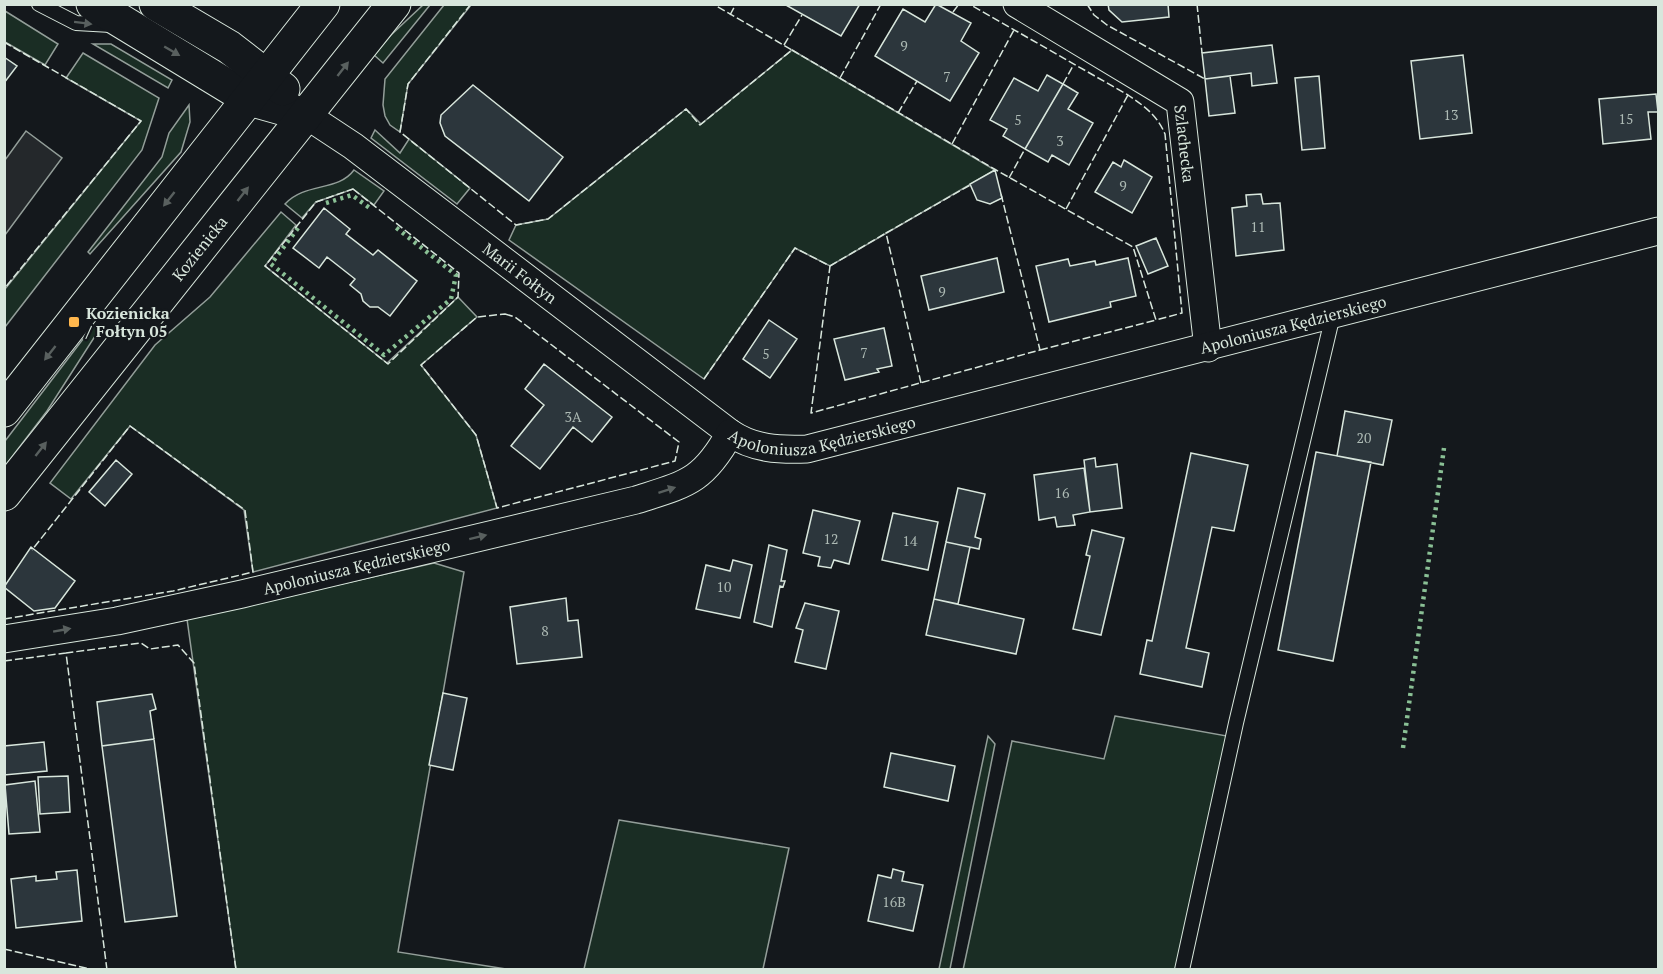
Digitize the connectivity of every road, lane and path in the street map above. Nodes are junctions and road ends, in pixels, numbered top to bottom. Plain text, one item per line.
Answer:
1 (39, 4) edge
2 (93, 4) edge
3 (156, 4) edge
4 (323, 4) edge
5 (394, 4) edge
6 (1017, 4) edge
7 (1044, 11) edge
8 (186, 14) edge
9 (130, 27) junction
10 (213, 75) junction
11 (258, 87) junction
12 (306, 115) junction
13 (205, 153) junction
14 (1659, 231) edge
15 (1333, 315) junction
16 (1208, 348) junction
17 (4, 410) edge
18 (730, 433) junction
19 (6, 491) edge
20 (4, 639) edge
21 (1182, 969) edge

1 -> 9 lane
2 - 9 main road, Marii Fołtyn
3 - 8 main road, Marii Fołtyn
4 - 11 main road
12 -> 5 main road, Kozienicka
6 - 7 street, Szlachecka
7 - 16 street, Szlachecka
8 - 11 main road, Marii Fołtyn
9 -> 10 main road, Marii Fołtyn
10 - 11 main road, Marii Fołtyn
10 - 13 main road
11 - 12 main road, Marii Fołtyn
11 - 13 main road
12 - 18 street, Marii Fołtyn
19 -> 12 main road, Kozienicka
13 -> 17 main road
14 - 15 street, Apoloniusza Kędzierskiego
15 - 16 street, Apoloniusza Kędzierskiego
15 - 21 lane
16 - 18 street, Apoloniusza Kędzierskiego
20 -> 18 street, Apoloniusza Kędzierskiego

